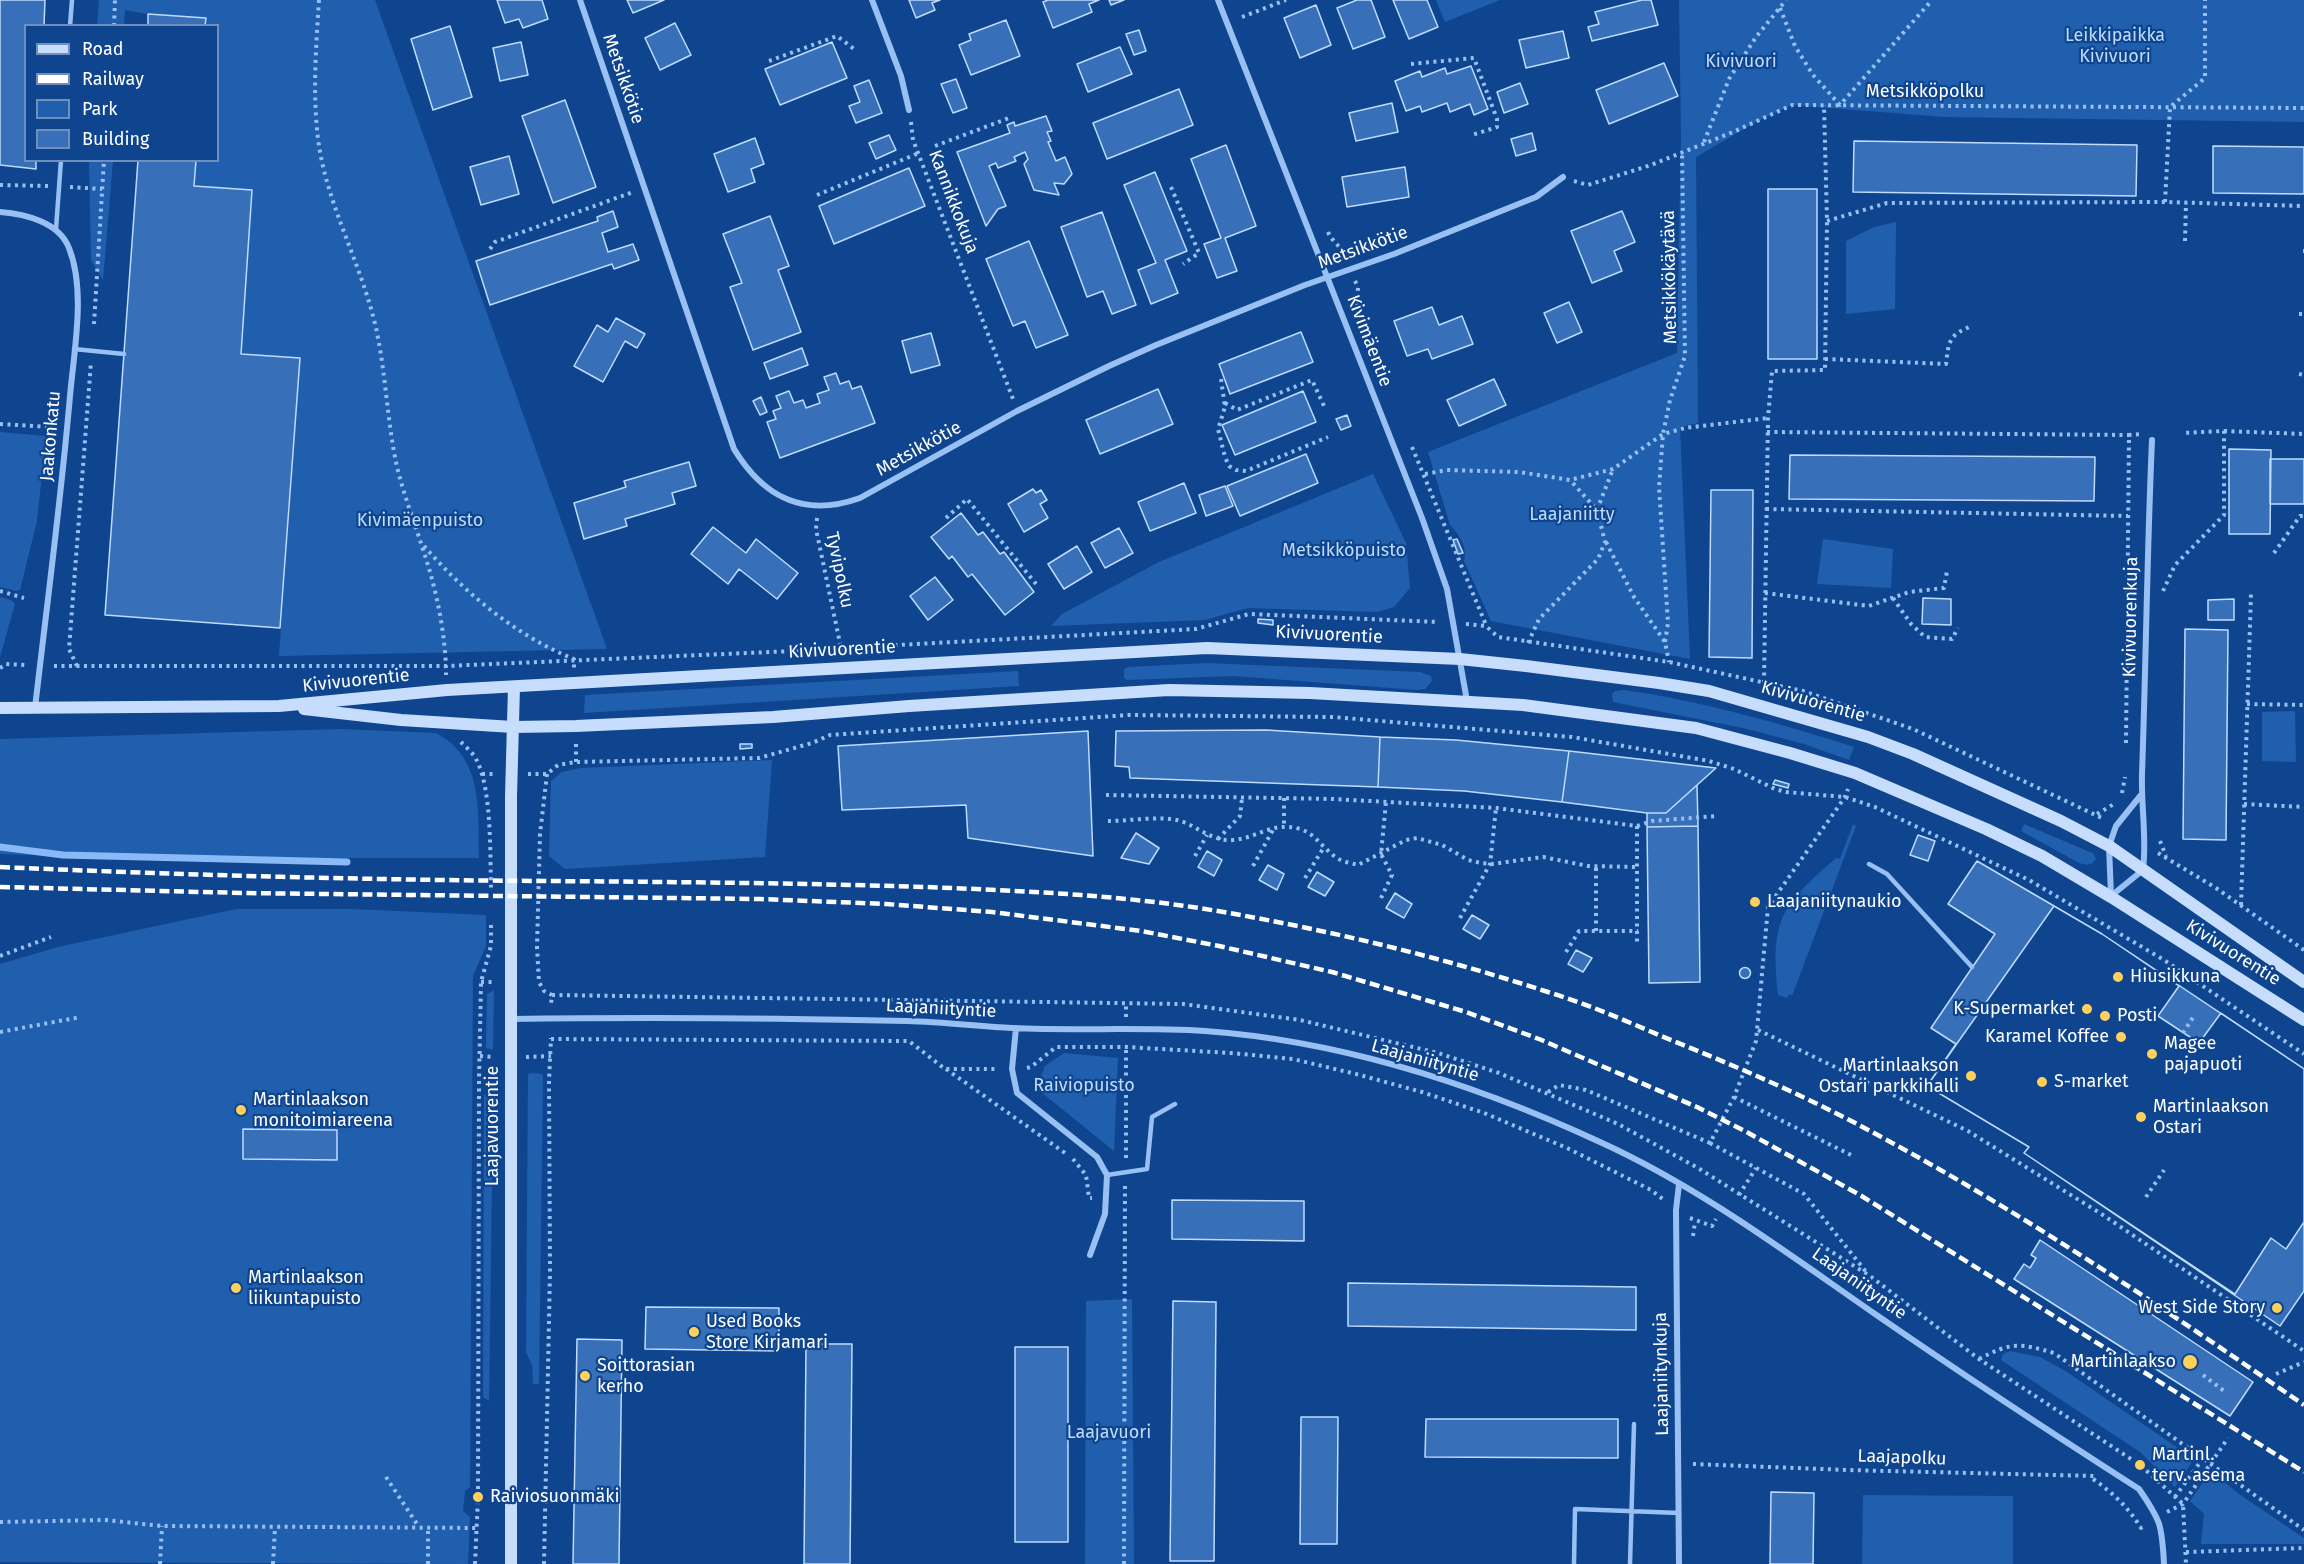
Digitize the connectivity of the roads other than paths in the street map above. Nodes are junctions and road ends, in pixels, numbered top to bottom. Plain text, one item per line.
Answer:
1 (72, 0) edge
2 (580, 0) edge
3 (872, 0) edge
4 (1218, 0) edge
5 (70, 24) edge
6 (909, 110) road end
7 (61, 162) edge
8 (1563, 177) road end
9 (0, 212) edge
10 (56, 229) junction
11 (1328, 278) junction
12 (74, 350) junction
13 (124, 354) dead end
14 (2151, 437) road end
15 (1460, 659) junction
16 (514, 687) junction
17 (1467, 701) junction
18 (279, 706) junction
19 (0, 708) edge
20 (35, 708) junction
21 (513, 728) junction
22 (2141, 795) junction
23 (2109, 846) junction
24 (1869, 864) dead end
25 (2144, 870) junction
26 (2111, 897) junction
27 (1972, 968) dead end
28 (2304, 982) edge
29 (512, 1019) junction
30 (2304, 1020) edge
31 (1016, 1028) junction
32 (1175, 1104) dead end
33 (1107, 1175) junction
34 (1679, 1184) junction
35 (1090, 1255) dead end
36 (1634, 1424) dead end
37 (1631, 1511) junction
38 (1679, 1513) junction
39 (511, 1564) edge
40 (1574, 1564) edge
41 (1630, 1564) edge
42 (1680, 1564) edge
43 (2164, 1564) edge

1 - 5 lane
2 - 11 street, Metsikkötie
3 - 6 street
4 - 11 street, Kivimäentie
7 - 10 lane
8 - 11 street, Metsikkötie
9 - 10 street
10 - 12 street, Jaakonkatu
11 - 15 street, Kivimäentie
12 - 13 lane
12 - 20 street, Jaakonkatu
14 - 22 street, Kivivuorenkuja
15 - 16 street, Kivivuorentie
15 - 17 street, Kivimäentie
15 - 23 street, Kivivuorentie
16 - 18 street, Kivivuorentie
16 - 21 street, Laajavuorentie
17 - 21 street, Kivivuorentie
17 - 26 street, Kivivuorentie
18 - 20 street, Kivivuorentie
18 - 21 street, Kivivuorentie
19 - 20 street, Kivivuorentie
21 - 29 street, Laajavuorentie
22 - 23 street
22 - 25 street, Kivivuorenkuja
23 - 25 street, Kivivuorentie
23 - 26 street
24 - 27 lane
25 - 26 street
25 - 28 street, Kivivuorentie
26 - 30 street, Kivivuorentie
29 - 31 street, Laajaniityntie
29 - 39 street, Laajavuorentie
31 - 33 street
31 - 34 street, Laajaniityntie
32 - 33 lane
33 - 35 street
34 - 38 street, Laajaniitynkuja
34 - 43 street, Laajaniityntie
36 - 37 lane
37 - 38 lane
37 - 40 lane
37 - 41 lane
38 - 42 street, Laajaniitynkuja

